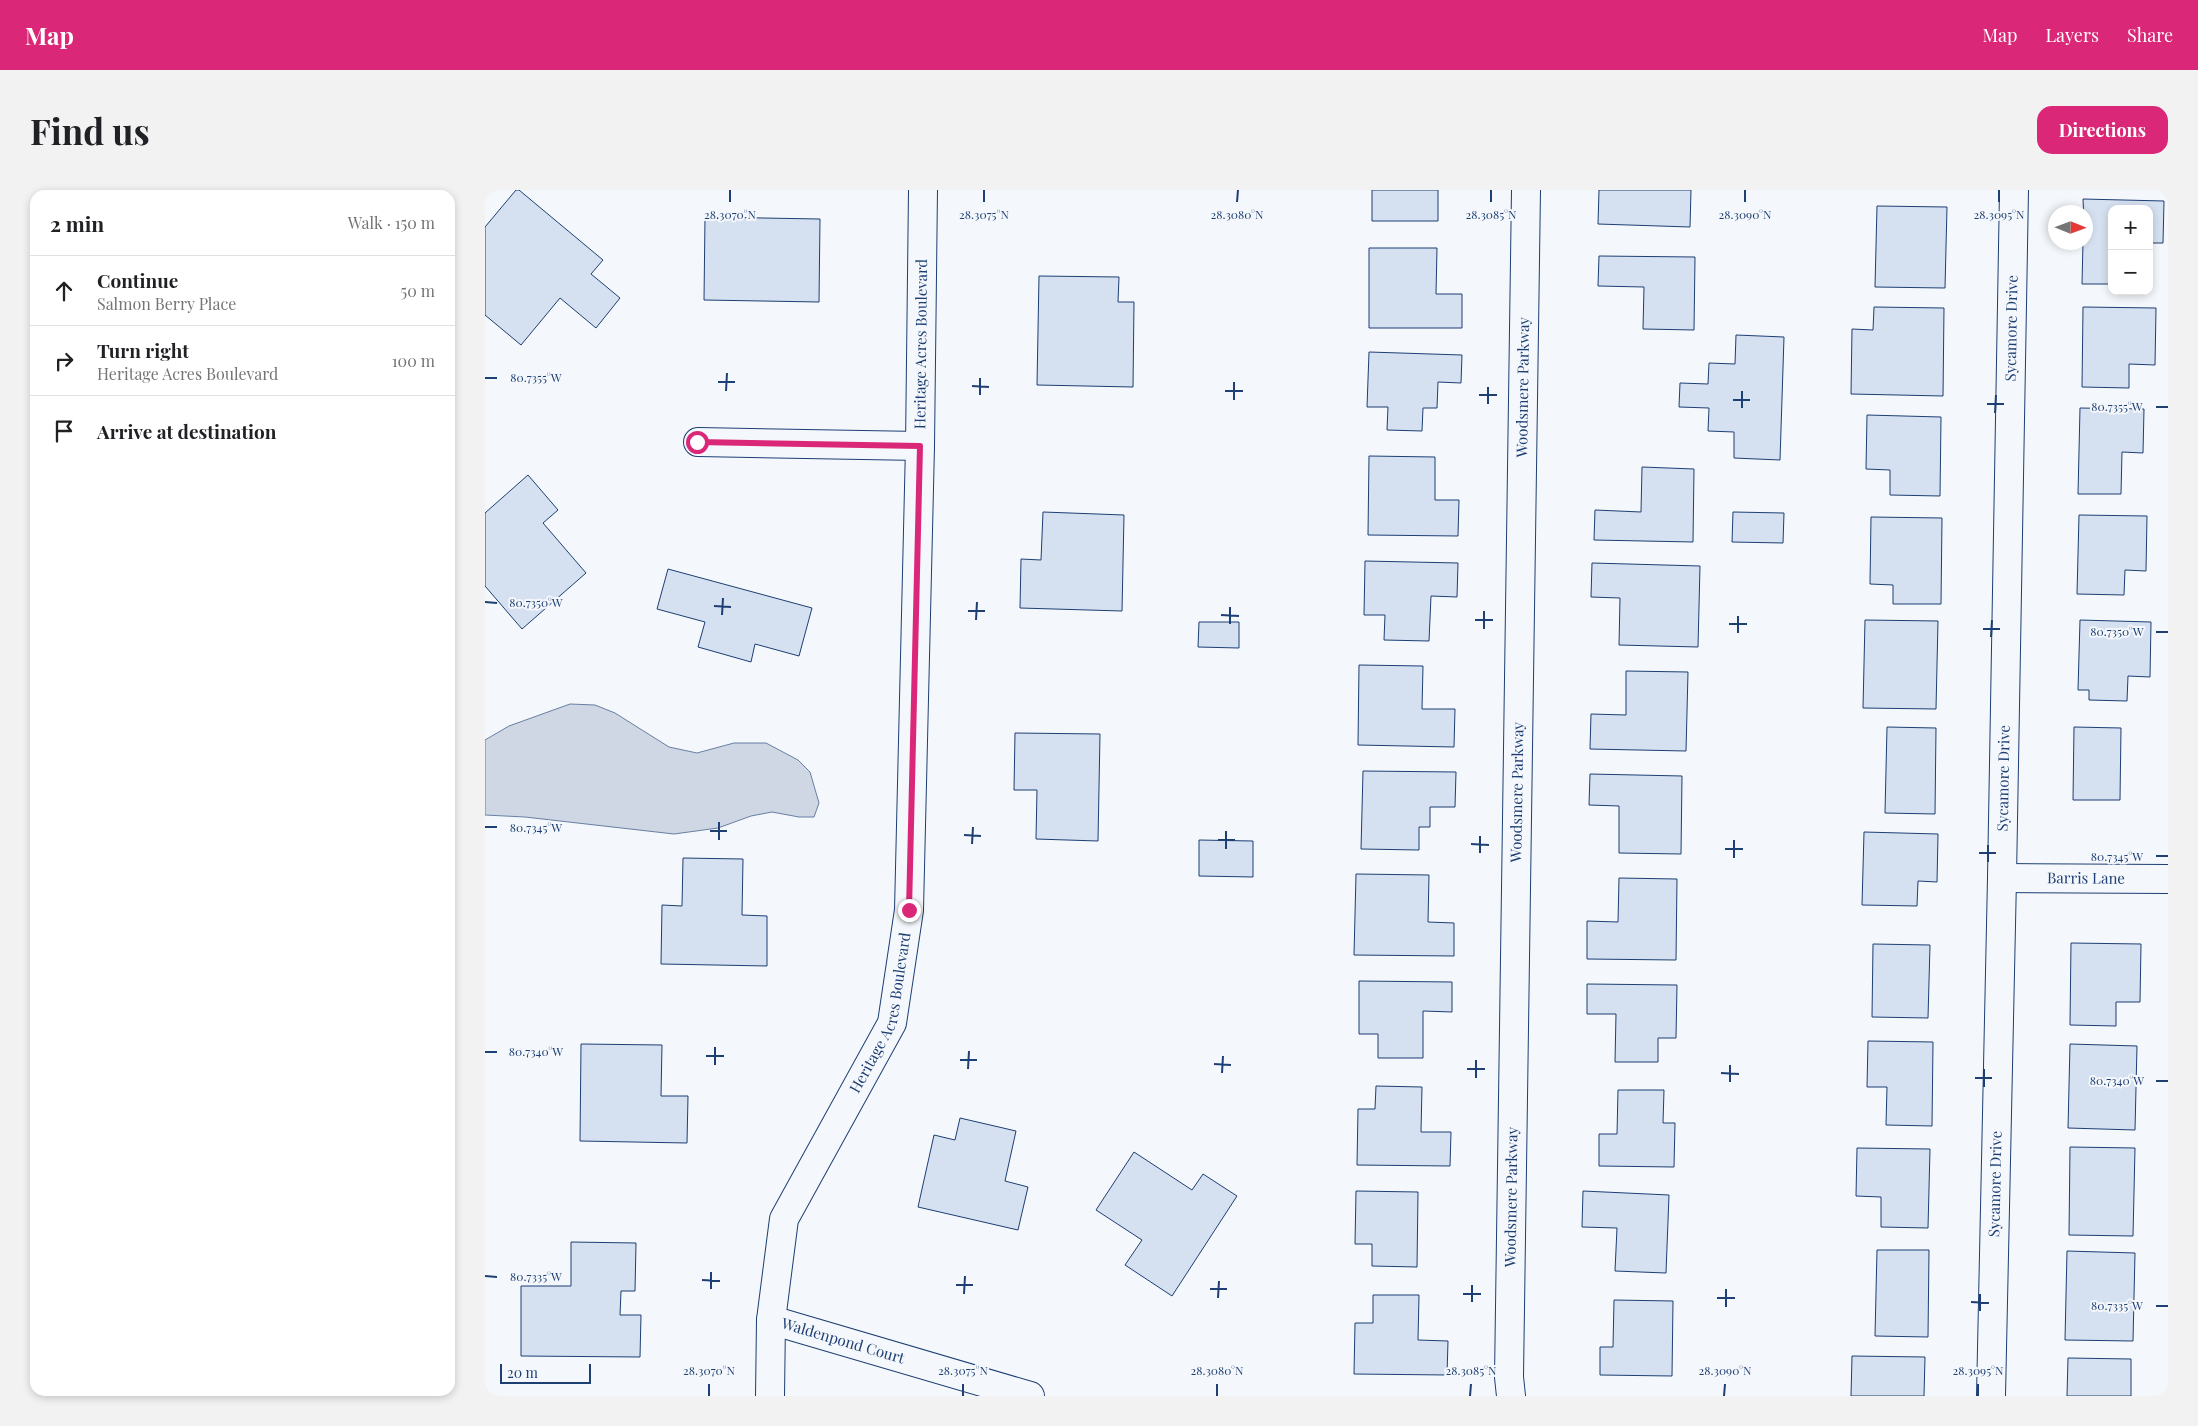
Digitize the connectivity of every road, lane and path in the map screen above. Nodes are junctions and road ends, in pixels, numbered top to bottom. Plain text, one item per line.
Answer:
1 (923, 190) edge
2 (1526, 190) edge
3 (2014, 190) edge
4 (697, 442) dead end
5 (920, 446) junction
6 (2003, 878) junction
7 (2168, 879) edge
8 (771, 1320) junction
9 (770, 1396) edge
10 (1030, 1396) edge
11 (1511, 1396) edge
12 (1991, 1396) edge

1 - 5 street, Heritage Acres Boulevard
2 - 11 street, Woodsmere Parkway
3 - 6 street, Sycamore Drive
4 - 5 street
5 - 8 street, Heritage Acres Boulevard
6 - 7 street, Barris Lane
6 - 12 street, Sycamore Drive
8 - 9 street, Heritage Acres Boulevard
8 - 10 street, Waldenpond Court

